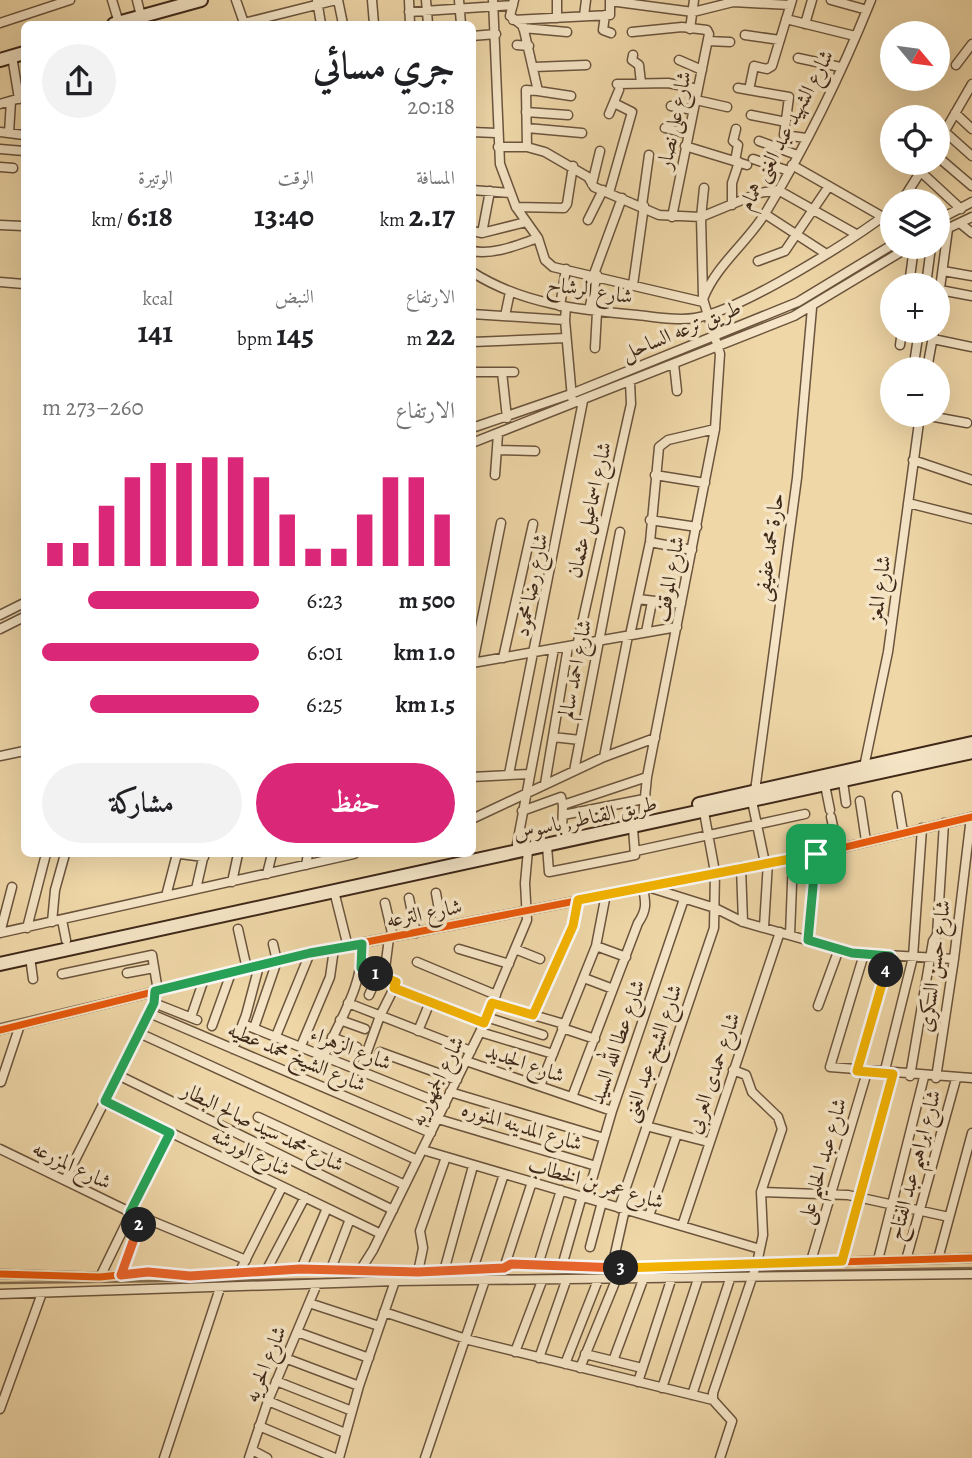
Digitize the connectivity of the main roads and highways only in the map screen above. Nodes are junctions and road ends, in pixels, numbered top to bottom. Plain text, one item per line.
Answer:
1 (201, 0) edge
2 (173, 3) edge
3 (127, 21) edge
4 (972, 743) edge
5 (972, 752) edge
6 (754, 796) junction
7 (523, 847) junction
8 (476, 853) edge
9 (458, 857) edge
10 (0, 956) edge
11 (0, 964) edge

1 - 2 main road
2 - 3 main road
4 - 6 main road, طريق القناطر, باسوس
5 - 6 main road, طريق القناطر, باسوس
6 - 7 main road, طريق القناطر, باسوس
6 - 7 main road, طريق القناطر, باسوس
7 - 8 main road, طريق القناطر, باسوس
7 - 11 main road, طريق القناطر, باسوس
9 - 10 main road, طريق القناطر, باسوس

